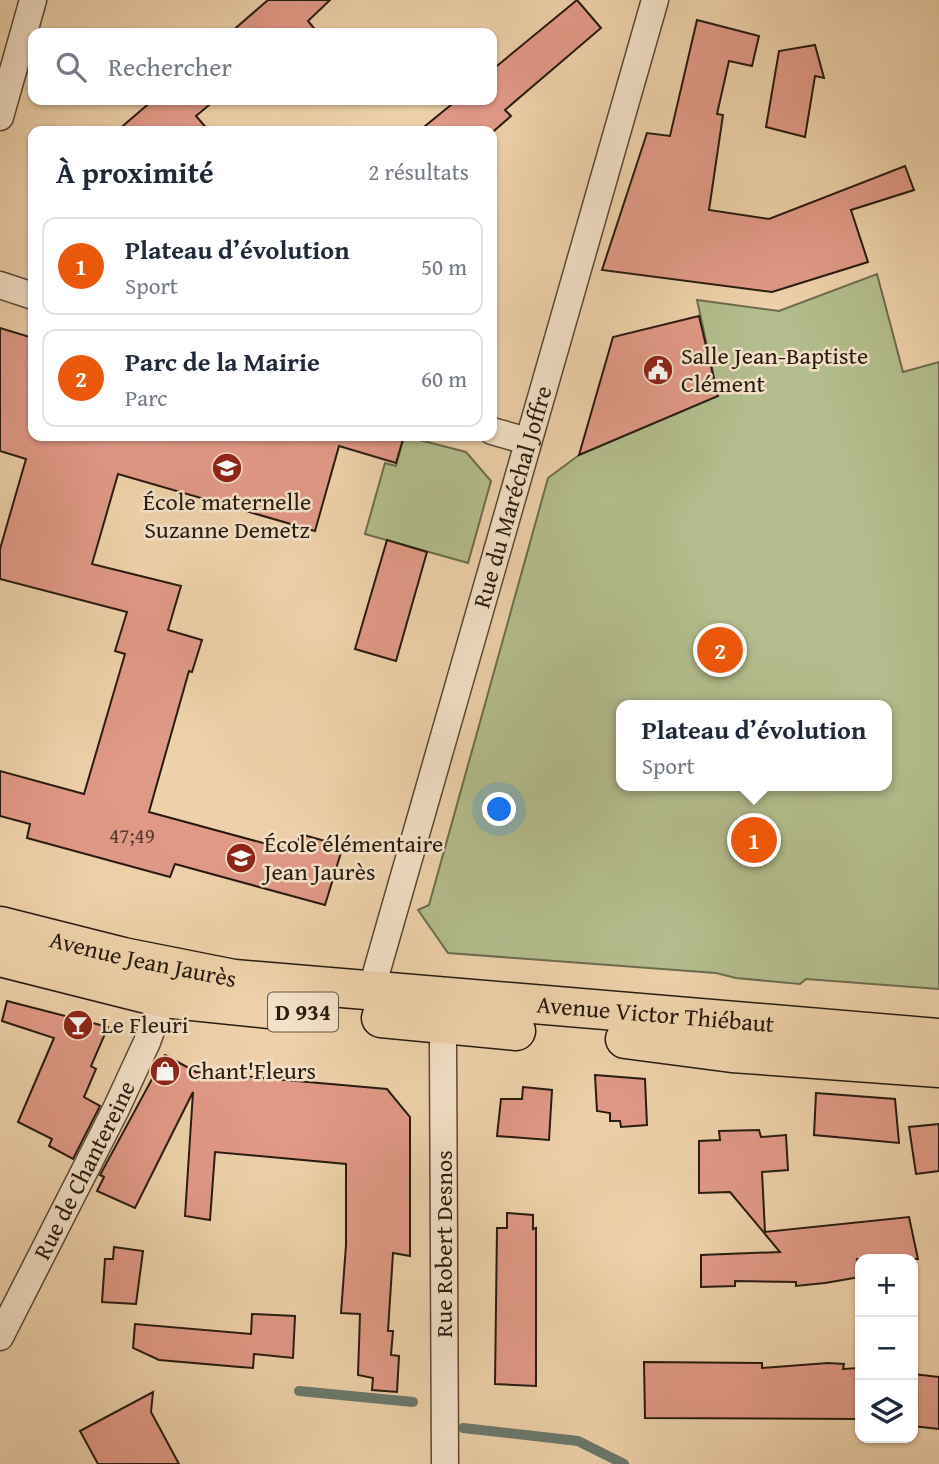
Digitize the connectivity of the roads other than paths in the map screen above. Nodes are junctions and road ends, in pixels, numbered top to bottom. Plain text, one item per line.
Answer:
1 (33, 0) edge
2 (655, 0) edge
3 (0, 117) edge
4 (0, 285) edge
5 (28, 294) edge
6 (497, 432) edge
7 (527, 441) junction
8 (0, 926) edge
9 (0, 957) edge
10 (145, 962) junction
11 (371, 992) junction
12 (163, 998) junction
13 (504, 1003) junction
14 (730, 1022) junction
15 (444, 1025) junction
16 (939, 1038) edge
17 (667, 1043) junction
18 (939, 1068) edge
19 (0, 1337) edge
20 (445, 1464) edge

1 - 3 street
2 - 7 street, Rue du Maréchal Joffre
4 - 5 street
6 - 7 street
7 - 11 street, Rue du Maréchal Joffre
8 - 10 main road, Avenue Jean Jaurès / D 934
9 - 12 main road, Avenue Jean Jaurès / D 934
10 - 11 main road, Avenue Jean Jaurès / D 934
10 - 12 street
11 - 13 main road, Avenue Victor Thiébaut / D 934
12 - 15 main road, Avenue Jean Jaurès / D 934
12 - 19 street, Rue de Chantereine
13 - 14 main road, Avenue Victor Thiébaut / D 934
13 - 15 street
14 - 16 main road, Avenue Victor Thiébaut / D 934
14 - 17 street
15 - 17 main road, Avenue Victor Thiébaut / D 934
15 - 20 street, Rue Robert Desnos
17 - 18 main road, Avenue Victor Thiébaut / D 934

